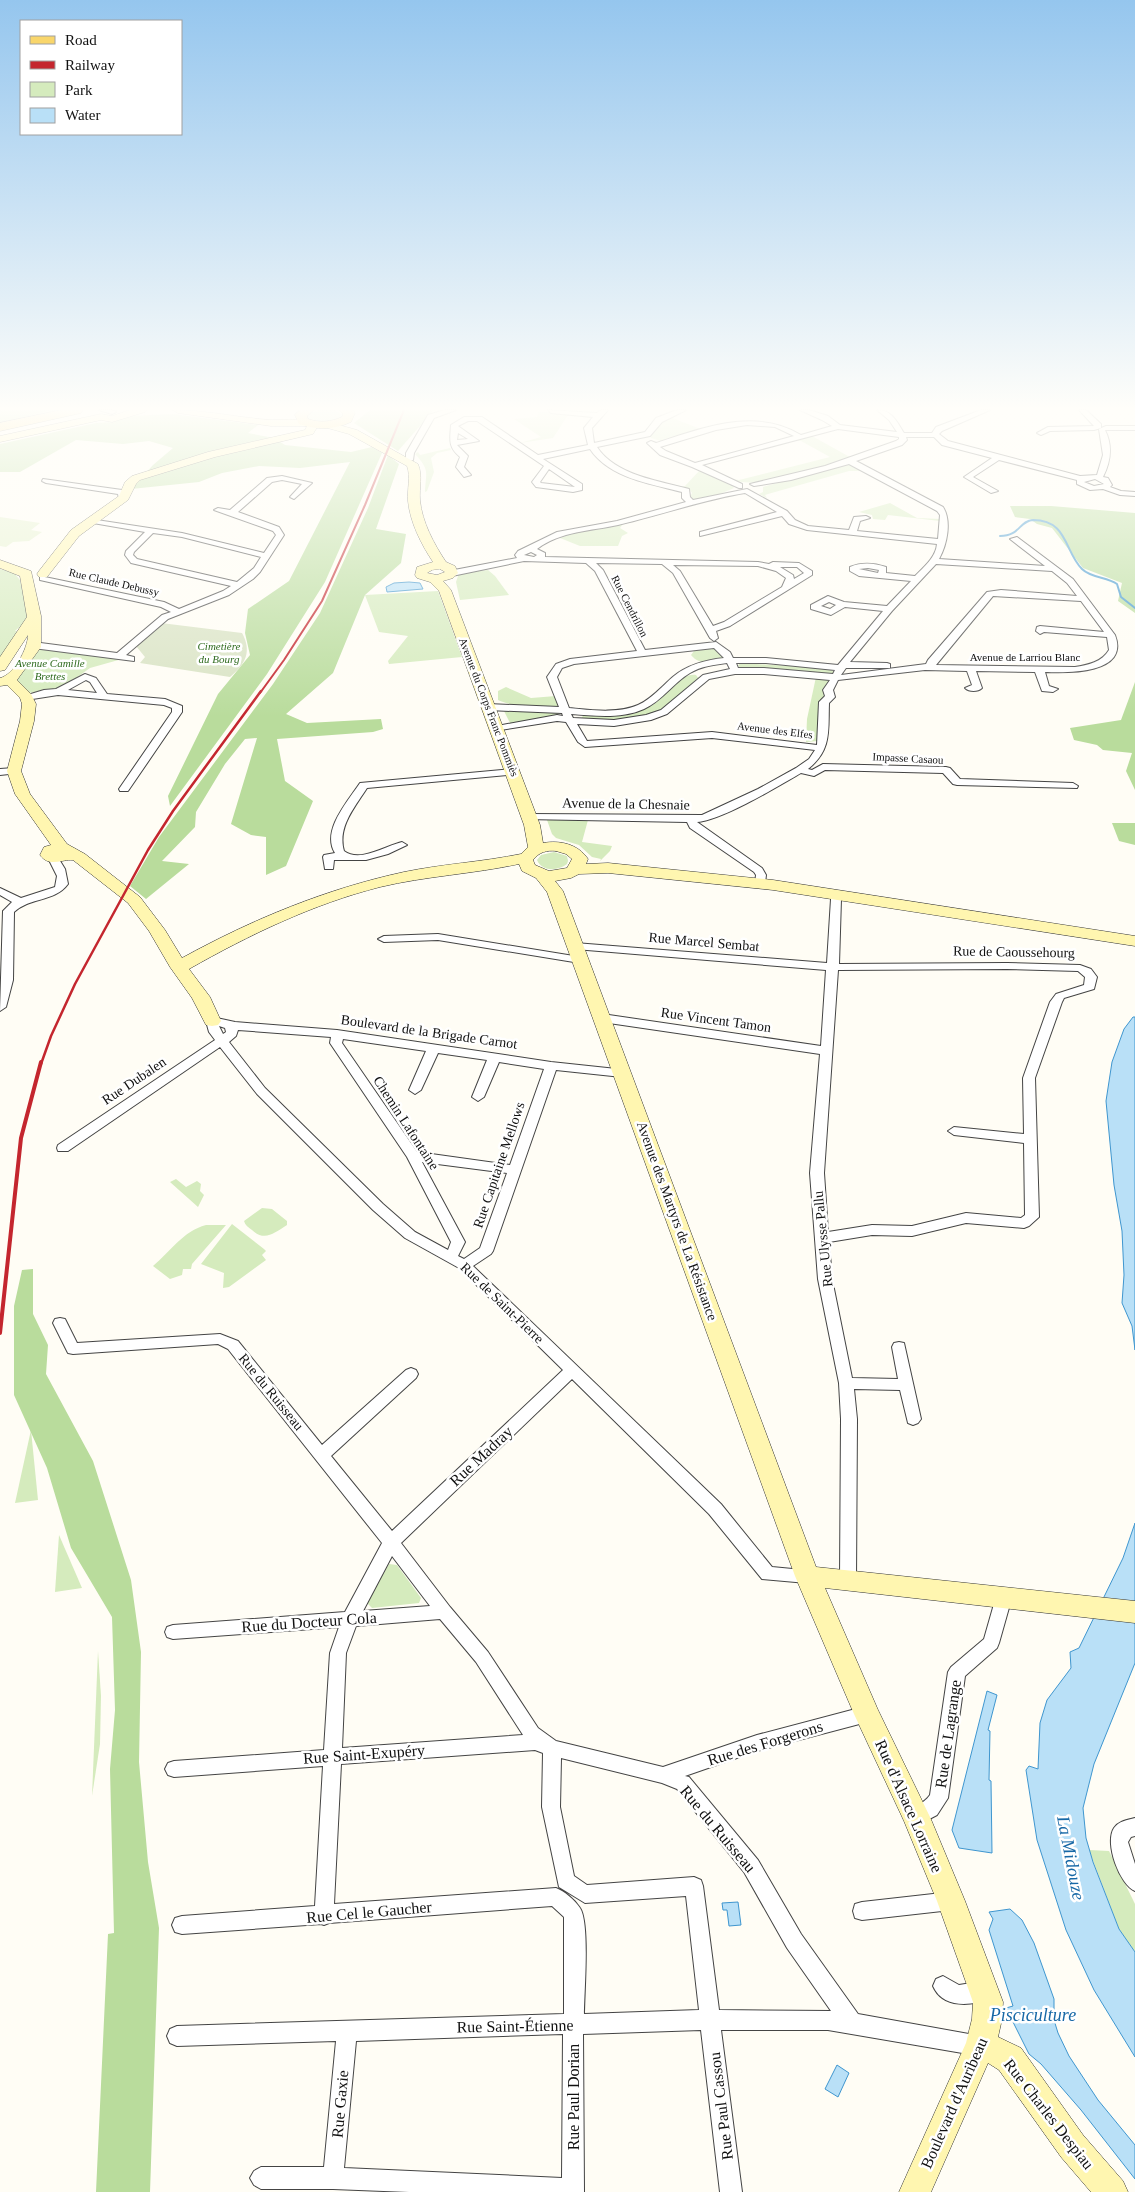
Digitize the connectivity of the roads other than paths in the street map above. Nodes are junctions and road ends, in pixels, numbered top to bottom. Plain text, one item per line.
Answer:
1 (104, 512) edge
2 (226, 512) edge
3 (418, 512) edge
4 (657, 512) edge
5 (942, 512) edge
6 (784, 513) joint
7 (232, 514) joint
8 (866, 518) dead end
9 (92, 521) junction
10 (151, 530) junction
11 (852, 533) junction
12 (704, 534) dead end
13 (1014, 540) dead end
14 (941, 545) junction
15 (537, 554) junction
16 (266, 556) junction
17 (521, 557) junction
18 (588, 560) junction
19 (604, 560) junction
20 (934, 561) junction
21 (664, 562) junction
22 (680, 562) junction
23 (0, 564) edge
24 (758, 564) junction
25 (1053, 569) junction
26 (599, 570) junction
27 (441, 571) junction
28 (676, 571) junction
29 (882, 575) dead end
30 (37, 577) junction
31 (916, 579) junction
32 (239, 585) junction
33 (785, 589) junction
34 (1085, 599) junction
35 (843, 604) dead end
36 (889, 609) junction
37 (179, 612) junction
38 (34, 615) junction
39 (711, 630) junction
40 (1040, 631) dead end
41 (1111, 634) junction
42 (716, 645) junction
43 (16, 646) junction
44 (33, 646) junction
45 (642, 653) junction
46 (119, 656) junction
47 (688, 658) junction
48 (131, 659) dead end
49 (731, 660) junction
50 (842, 666) junction
51 (0, 667) edge
52 (928, 667) junction
53 (971, 668) junction
54 (1039, 669) junction
55 (735, 671) junction
56 (706, 677) junction
57 (835, 677) junction
58 (11, 686) edge
59 (970, 688) dead end
60 (1053, 689) dead end
61 (58, 692) junction
62 (104, 697) junction
63 (488, 707) junction
64 (568, 715) junction
65 (648, 718) junction
66 (497, 729) junction
67 (654, 738) junction
68 (821, 748) junction
69 (800, 770) junction
70 (7, 771) edge
71 (513, 772) junction
72 (1073, 786) dead end
73 (124, 789) dead end
74 (690, 819) junction
75 (531, 821) junction
76 (402, 845) dead end
77 (552, 846) junction
78 (61, 854) junction
79 (342, 856) junction
80 (533, 862) junction
81 (574, 867) junction
82 (329, 868) dead end
83 (760, 884) junction
84 (0, 891) edge
85 (555, 891) junction
86 (836, 899) dead end
87 (18, 902) junction
88 (384, 939) dead end
89 (1130, 940) edge
90 (578, 953) junction
91 (177, 964) junction
92 (832, 967) junction
93 (0, 1007) edge
94 (602, 1018) junction
95 (212, 1021) junction
96 (231, 1025) junction
97 (337, 1034) junction
98 (222, 1042) junction
99 (434, 1048) junction
100 (826, 1051) junction
101 (495, 1057) junction
102 (551, 1066) junction
103 (622, 1072) junction
104 (415, 1090) dead end
105 (478, 1097) dead end
106 (954, 1131) dead end
107 (1029, 1139) junction
108 (63, 1148) dead end
109 (413, 1156) junction
110 (515, 1170) junction
111 (821, 1238) junction
112 (451, 1257) junction
113 (464, 1265) junction
114 (60, 1323) dead end
115 (899, 1347) dead end
116 (572, 1371) junction
117 (411, 1374) dead end
118 (846, 1383) junction
119 (906, 1386) junction
120 (913, 1419) dead end
121 (322, 1455) junction
122 (391, 1542) junction
123 (807, 1576) junction
124 (852, 1579) junction
125 (1004, 1597) junction
126 (1055, 1603) joint
127 (444, 1612) junction
128 (1135, 1612) edge
129 (350, 1620) junction
130 (173, 1632) dead end
131 (867, 1714) junction
132 (552, 1748) junction
133 (331, 1757) junction
134 (174, 1769) dead end
135 (663, 1774) junction
136 (916, 1816) junction
137 (1129, 1830) edge
138 (1135, 1882) edge
139 (561, 1889) junction
140 (585, 1894) junction
141 (951, 1900) junction
142 (862, 1911) dead end
143 (573, 1913) junction
144 (324, 1916) junction
145 (182, 1925) dead end
146 (942, 1986) dead end
147 (986, 2002) junction
148 (710, 2020) junction
149 (852, 2024) junction
150 (573, 2025) junction
151 (347, 2030) junction
152 (177, 2036) dead end
153 (980, 2046) junction
154 (261, 2178) dead end
155 (334, 2178) junction
156 (573, 2191) edge
157 (731, 2192) edge
158 (915, 2192) edge
159 (1112, 2192) edge

1 - 9 street
2 - 7 street
3 - 27 main road, Avenue du Corps Franc Pommiès
4 - 15 street
5 - 14 street
6 - 11 street
6 - 12 street
7 - 16 street
8 - 11 street
9 - 10 street
9 - 30 street
10 - 16 street
10 - 32 street
11 - 14 street
13 - 25 street
14 - 20 street, Avenue des Elfes
15 - 17 street
15 - 17 street
15 - 18 street
16 - 32 street
17 - 27 street
18 - 19 street
18 - 26 street, Rue Cendrillon
19 - 21 street
19 - 26 street, Rue Cendrillon
20 - 25 street
20 - 31 street, Avenue des Elfes
21 - 22 street
21 - 28 street
22 - 24 street
22 - 28 street
23 - 30 main road
24 - 33 street
24 - 33 street
25 - 34 street
26 - 45 street, Rue Cendrillon
27 - 63 main road, Avenue du Corps Franc Pommiès
28 - 39 street
29 - 31 street
30 - 37 street, Rue Claude Debussy
30 - 38 street
31 - 36 street, Avenue des Elfes
32 - 37 street
33 - 39 street
34 - 41 street
34 - 52 street
35 - 36 street
36 - 50 street, Avenue des Elfes
37 - 46 street
38 - 43 street
38 - 44 street
39 - 42 street
40 - 41 street
41 - 54 street, Avenue de Larriou Blanc
42 - 47 street
42 - 49 street
43 - 44 street
43 - 51 main road
44 - 46 street
44 - 58 street
45 - 47 street
45 - 64 street
46 - 48 street
47 - 49 street, Avenue de Larriou Blanc
47 - 56 street
47 - 64 street
49 - 50 street, Avenue de Larriou Blanc
49 - 55 street
50 - 52 street, Avenue de Larriou Blanc
50 - 57 street, Avenue des Elfes
52 - 53 street, Avenue de Larriou Blanc
52 - 57 street, Avenue de Larriou Blanc
53 - 54 street, Avenue de Larriou Blanc
53 - 59 street
54 - 60 street
55 - 56 street, Avenue de Larriou Blanc
55 - 57 street, Avenue de Larriou Blanc
56 - 65 street
57 - 68 street, Avenue des Elfes
58 - 61 street
58 - 70 street
61 - 62 street
61 - 62 street
62 - 73 street
63 - 64 street
63 - 66 street, Avenue du Corps Franc Pommiès
64 - 65 street
64 - 66 street
64 - 67 street, Avenue des Elfes
65 - 67 street
66 - 71 street, Avenue du Corps Franc Pommiès
67 - 68 street, Avenue des Elfes
68 - 69 street, Avenue de la Chesnaie
69 - 72 street, Impasse Casaou
69 - 74 street, Avenue de la Chesnaie
70 - 78 street
71 - 75 street, Avenue du Corps Franc Pommiès
71 - 79 street
74 - 75 street, Avenue de la Chesnaie
74 - 83 street
75 - 77 street, Avenue du Corps Franc Pommiès
75 - 80 street, Avenue du Corps Franc Pommiès
76 - 79 street
77 - 80 street
77 - 81 street
78 - 87 street
78 - 91 street
79 - 82 street
80 - 81 street
80 - 85 street, Avenue des Martyrs de La Résistance
80 - 91 street
81 - 83 street
81 - 85 street
83 - 89 street
84 - 87 street
85 - 90 street, Avenue des Martyrs de La Résistance
86 - 92 street, Rue Ulysse Pallu
87 - 93 street
88 - 90 street, Rue Marcel Sembat
90 - 92 street, Rue Marcel Sembat
90 - 94 street, Avenue des Martyrs de La Résistance
91 - 95 street, Rue de Saint-Pierre
92 - 100 street, Rue Ulysse Pallu
92 - 107 street, Rue de Caoussehourg
94 - 100 street, Rue Vincent Tamon
94 - 103 street, Avenue des Martyrs de La Résistance
95 - 96 street, Boulevard de la Brigade Carnot
95 - 98 street, Rue de Saint-Pierre
96 - 97 street, Boulevard de la Brigade Carnot
96 - 98 street
97 - 99 street, Boulevard de la Brigade Carnot
97 - 109 street, Chemin Lafontaine
98 - 108 street, Rue Dubalen
98 - 112 street, Rue de Saint-Pierre
99 - 101 street, Boulevard de la Brigade Carnot
99 - 104 street
100 - 111 street, Rue Ulysse Pallu
101 - 102 street, Boulevard de la Brigade Carnot
101 - 105 street
102 - 103 street, Boulevard de la Brigade Carnot
102 - 110 street, Rue Capitaine Mellows
103 - 123 street, Avenue des Martyrs de La Résistance
106 - 107 street
107 - 111 street
109 - 110 street
109 - 112 street, Chemin Lafontaine
110 - 113 street, Rue Capitaine Mellows
111 - 118 street, Rue Ulysse Pallu
112 - 113 street, Rue de Saint-Pierre
113 - 116 street, Rue de Saint-Pierre
114 - 121 street, Rue du Ruisseau
115 - 119 street
116 - 122 street, Rue Madray
116 - 123 street, Rue de Saint-Pierre
117 - 121 street
118 - 119 street
118 - 124 street, Rue Ulysse Pallu
119 - 120 street
121 - 122 street, Rue du Ruisseau
122 - 127 street, Rue du Ruisseau
122 - 129 street
123 - 124 street
123 - 131 street, Rue d'Alsace Lorraine
124 - 125 main road
125 - 126 main road
125 - 136 street, Rue de Lagrange
126 - 128 street
127 - 129 street, Rue du Docteur Cola
127 - 132 street, Rue du Ruisseau
129 - 130 street, Rue du Docteur Cola
129 - 133 street
131 - 135 street, Rue des Forgerons
131 - 136 street, Rue d'Alsace Lorraine
132 - 133 street, Rue Saint-Exupéry
132 - 135 street, Rue du Ruisseau
132 - 139 street
133 - 134 street, Rue Saint-Exupéry
133 - 144 street
135 - 149 street, Rue du Ruisseau
136 - 141 street, Rue d'Alsace Lorraine
137 - 138 street
139 - 140 street
139 - 143 street
139 - 144 street, Rue Cel le Gaucher
140 - 143 street
140 - 148 street
141 - 142 street
141 - 147 street, Rue d'Alsace Lorraine
143 - 150 street, Rue Paul Dorian
144 - 145 street, Rue Cel le Gaucher
146 - 147 street
147 - 153 street, Boulevard d'Auribeau
148 - 149 street, Rue Saint-Étienne
148 - 150 street, Rue Saint-Étienne
148 - 157 street, Rue Paul Cassou
149 - 153 street
150 - 151 street, Rue Saint-Étienne
150 - 156 street, Rue Paul Dorian
151 - 152 street, Rue Saint-Étienne
151 - 155 street, Rue Gaxie
153 - 158 street, Boulevard d'Auribeau
153 - 159 street, Rue Charles Despiau
154 - 155 street
155 - 156 street

